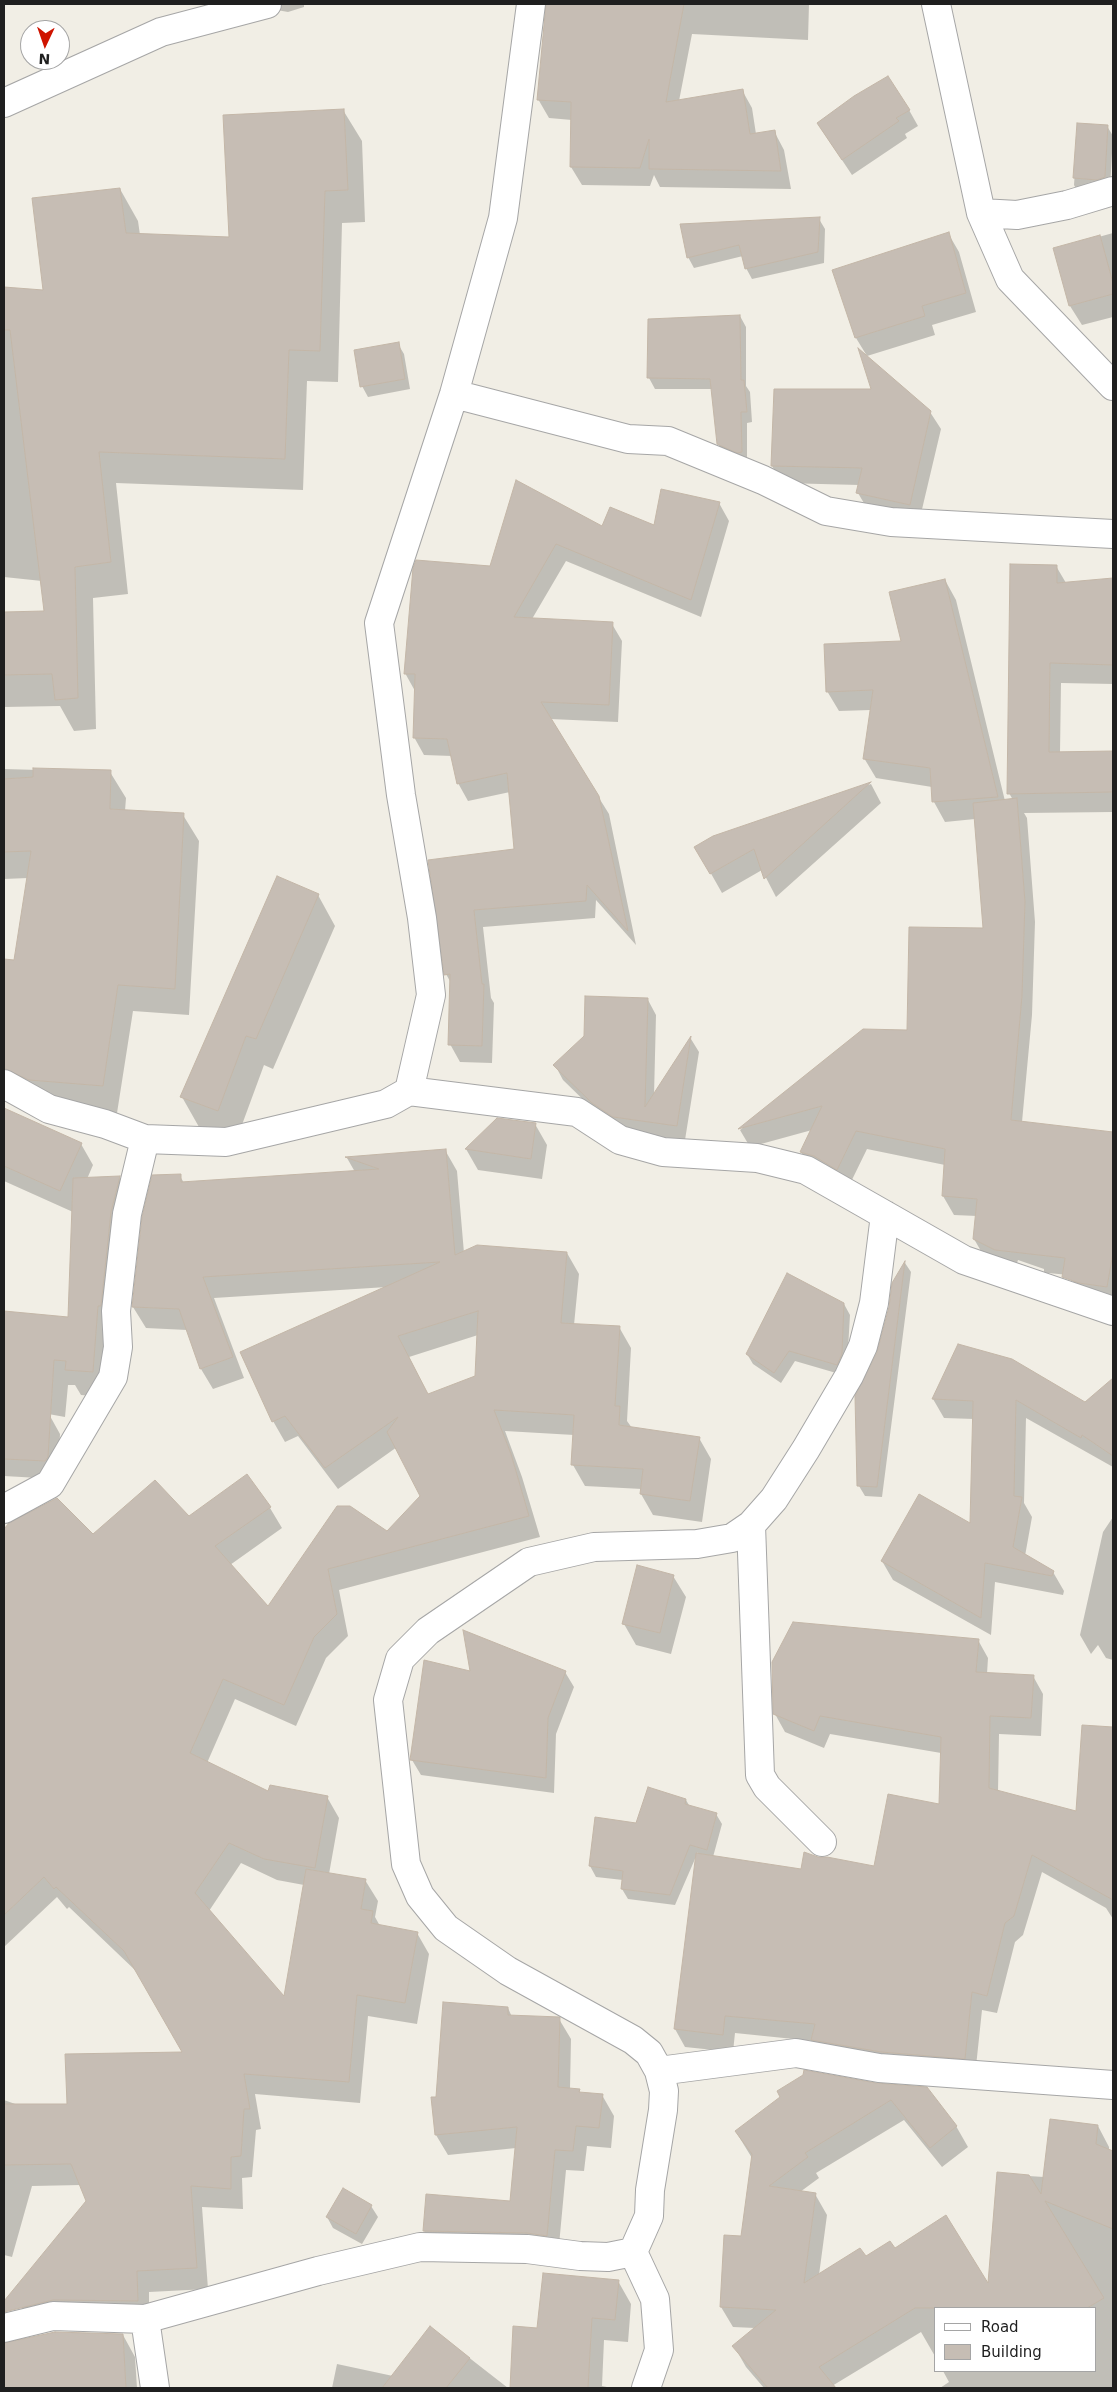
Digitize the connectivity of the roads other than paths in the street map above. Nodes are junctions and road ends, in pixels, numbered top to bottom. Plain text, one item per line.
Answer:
1 (267, 4) edge
2 (531, 4) edge
3 (936, 4) edge
4 (4, 103) edge
5 (1113, 191) edge
6 (981, 213) junction
7 (1113, 386) edge
8 (454, 394) junction
9 (1113, 534) edge
10 (4, 1084) edge
11 (409, 1091) junction
12 (145, 1139) junction
13 (885, 1215) junction
14 (1113, 1310) edge
15 (4, 1509) edge
16 (752, 1525) junction
17 (822, 1842) dead end
18 (658, 2071) junction
19 (1113, 2086) edge
20 (633, 2252) junction
21 (145, 2319) junction
22 (4, 2328) edge
23 (155, 2388) edge
24 (646, 2388) edge

1 - 4 street
2 - 8 street
3 - 6 street
5 - 6 street
6 - 7 street
8 - 9 street
8 - 11 street
10 - 12 street
11 - 12 street
11 - 13 street
12 - 15 street
13 - 14 street
13 - 16 street
16 - 17 street
16 - 18 street
18 - 19 street
18 - 20 street
20 - 21 street
20 - 24 street
21 - 22 street
21 - 23 street

